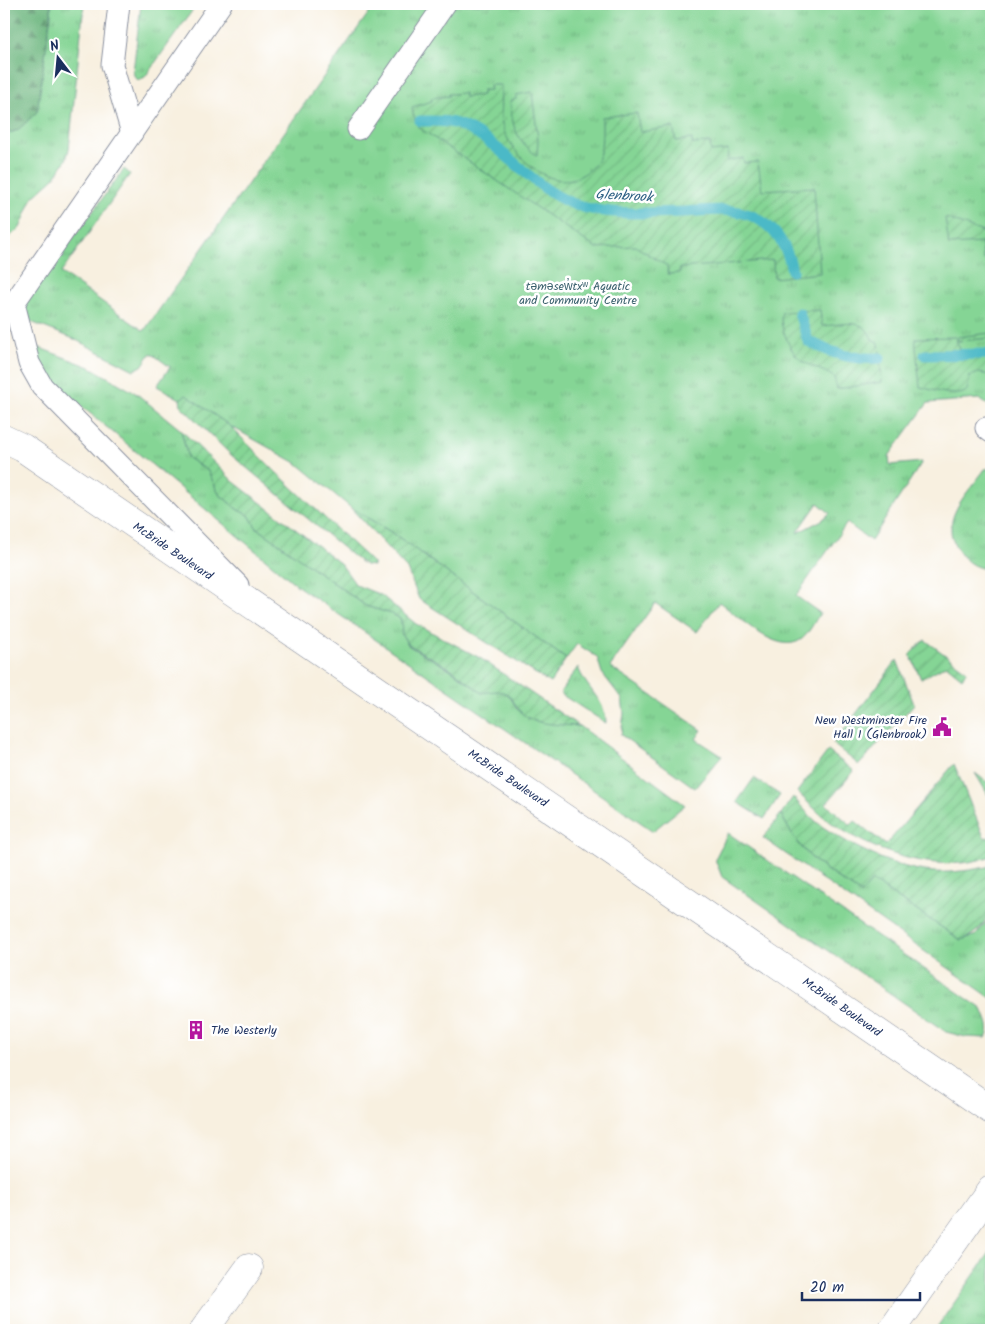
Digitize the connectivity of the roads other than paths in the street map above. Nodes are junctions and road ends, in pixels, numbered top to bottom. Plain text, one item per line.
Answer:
1 (119, 4) edge
2 (221, 4) edge
3 (445, 4) edge
4 (358, 129) dead end
5 (132, 133) junction
6 (9, 306) edge
7 (4, 428) edge
8 (13, 444) edge
9 (269, 616) junction
10 (991, 1110) edge
11 (991, 1189) edge
12 (249, 1268) dead end
13 (204, 1330) edge
14 (892, 1330) edge

1 - 5 lane
2 - 5 lane
3 - 4 lane
5 - 6 lane
6 - 9 lane
7 - 8 main road, McBride Boulevard
8 - 9 main road, McBride Boulevard
9 - 10 main road, McBride Boulevard
11 - 14 main road
12 - 13 main road

